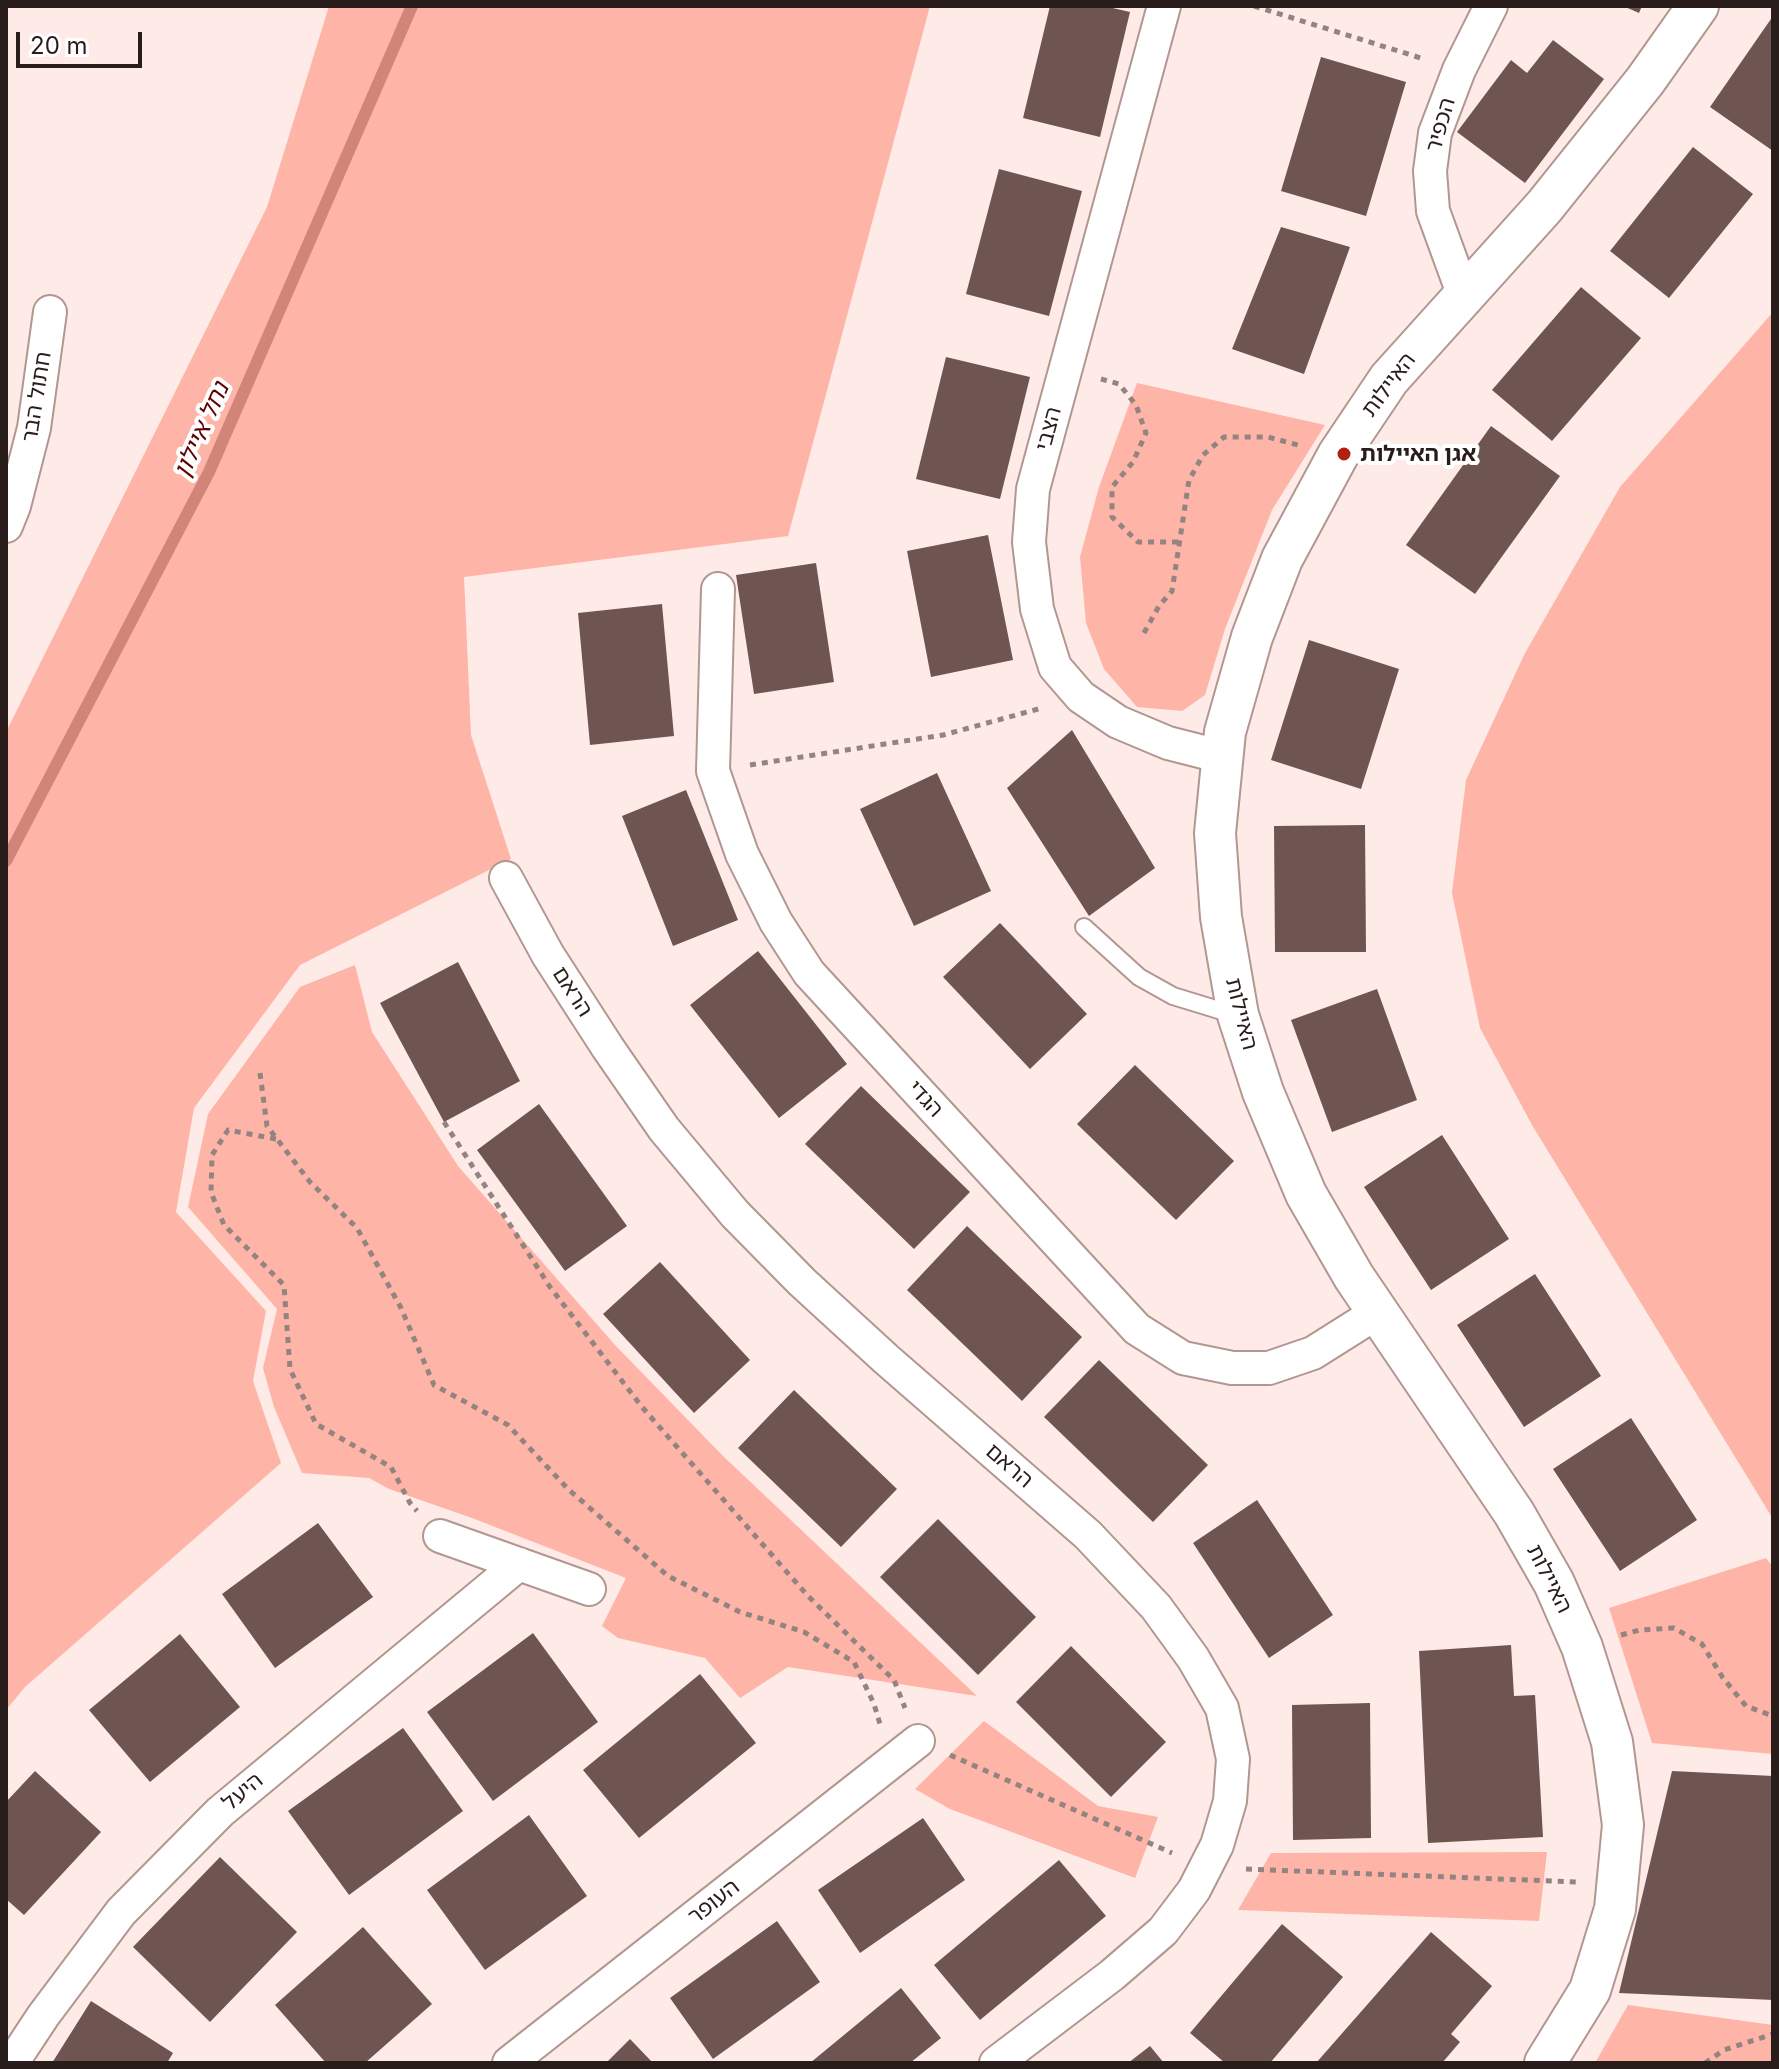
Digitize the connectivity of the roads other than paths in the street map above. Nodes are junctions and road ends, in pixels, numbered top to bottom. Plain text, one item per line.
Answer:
1 (1164, 6) edge
2 (1491, 6) edge
3 (1698, 6) edge
4 (1464, 296) junction
5 (50, 312) dead end
6 (6, 526) edge
7 (718, 589) dead end
8 (1223, 757) junction
9 (506, 878) dead end
10 (1084, 927) dead end
11 (1238, 1015) junction
12 (1378, 1312) junction
13 (440, 1536) road end
14 (519, 1564) junction
15 (589, 1589) dead end
16 (918, 1741) road end
17 (12, 2063) edge
18 (509, 2063) edge
19 (996, 2063) edge
20 (1545, 2063) edge

1 - 8 street, הצבי
2 - 4 street, הכפיר
3 - 4 street, האיילות
4 - 8 street, האיילות
5 - 6 street, חתול הבר
7 - 12 street, הגדי
8 - 11 street, האיילות
9 - 19 street, הראם
10 - 11 lane
11 - 12 street, האיילות
12 - 20 street, האיילות
13 - 14 street
14 - 15 street
14 - 17 street, היעל
16 - 18 street, העופר

